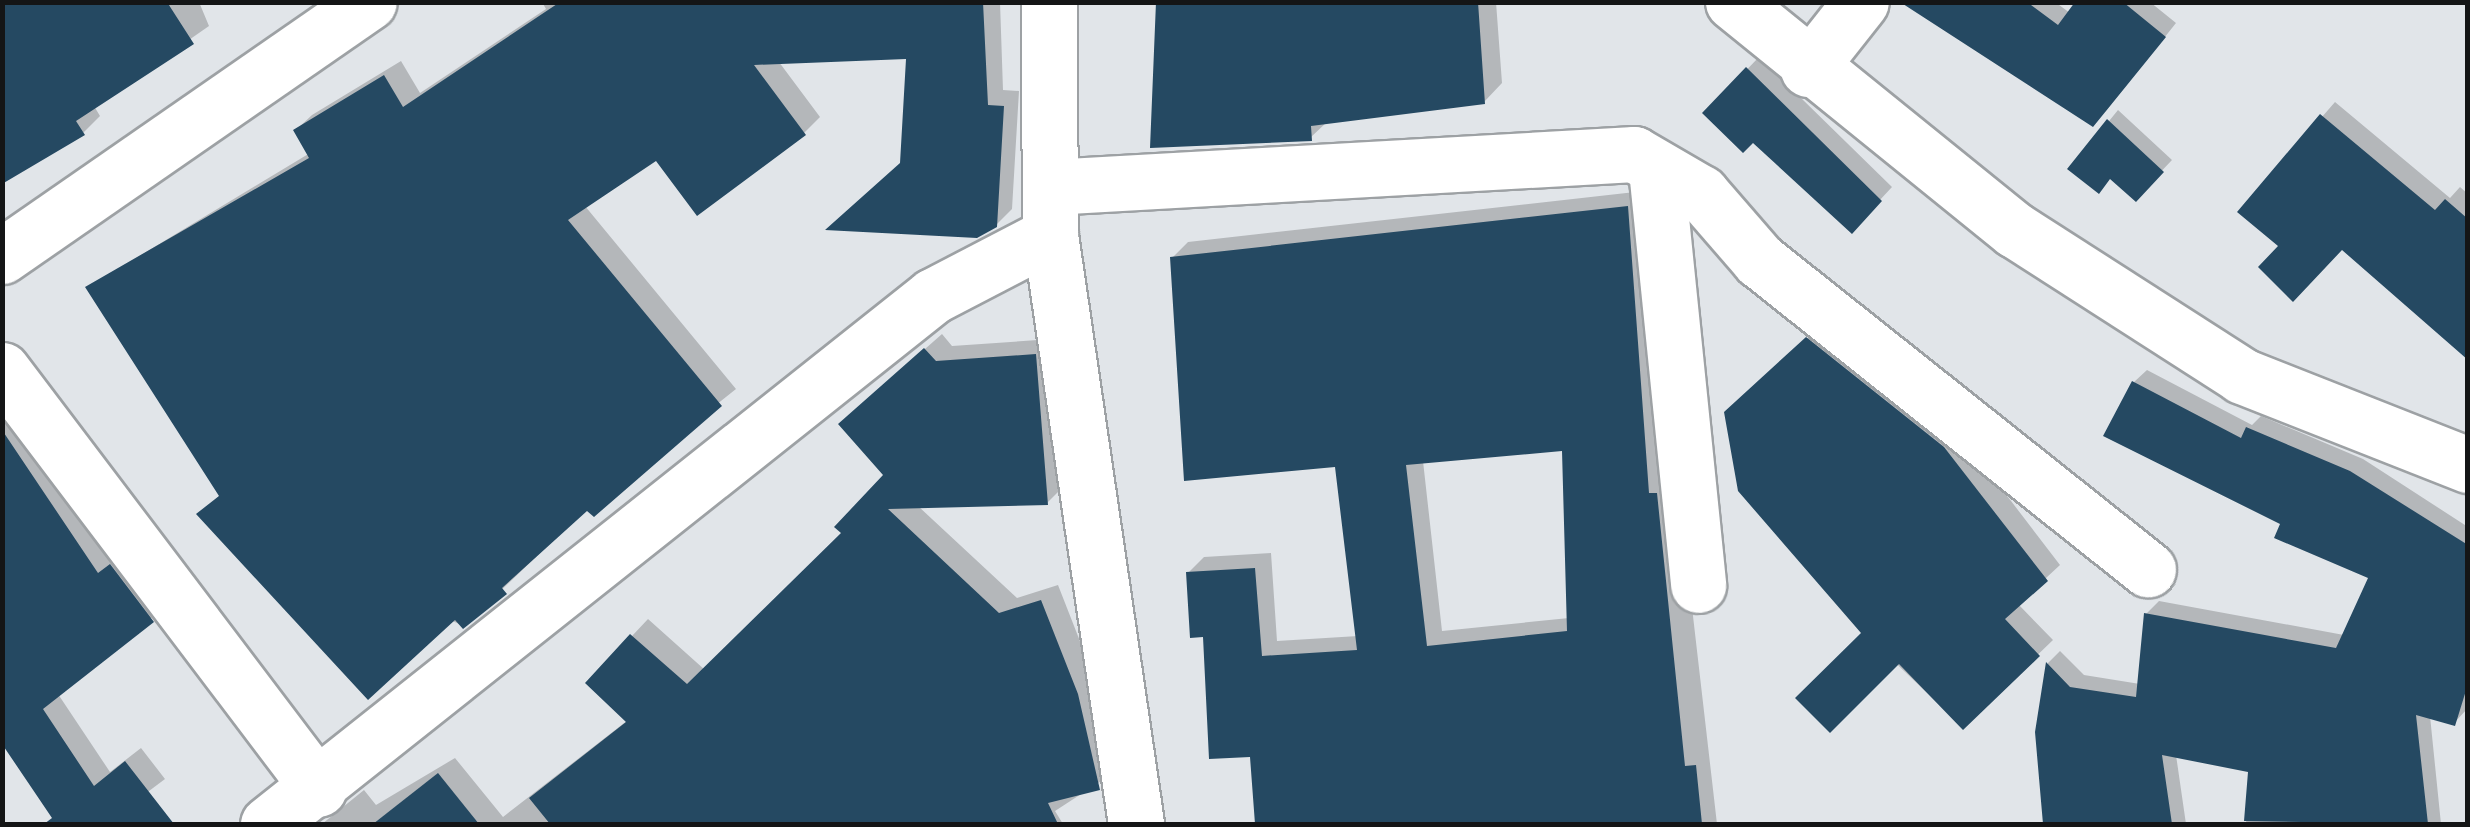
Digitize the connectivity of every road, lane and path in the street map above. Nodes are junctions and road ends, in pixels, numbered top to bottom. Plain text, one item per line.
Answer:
1 (369, 2) edge
2 (1049, 2) edge
3 (1733, 2) edge
4 (1861, 2) edge
5 (1808, 68) junction
6 (1656, 168) junction
7 (1050, 211) junction
8 (2, 256) edge
9 (2, 370) edge
10 (2468, 466) edge
11 (2148, 569) dead end
12 (1698, 585) dead end
13 (319, 789) junction
14 (268, 824) edge
15 (1136, 824) edge

1 - 8 street
2 - 7 street
3 - 5 street
4 - 5 street
5 - 10 street
6 - 7 street
6 - 11 street
6 - 12 street
7 - 13 street
7 - 15 street
9 - 13 street
13 - 14 street

